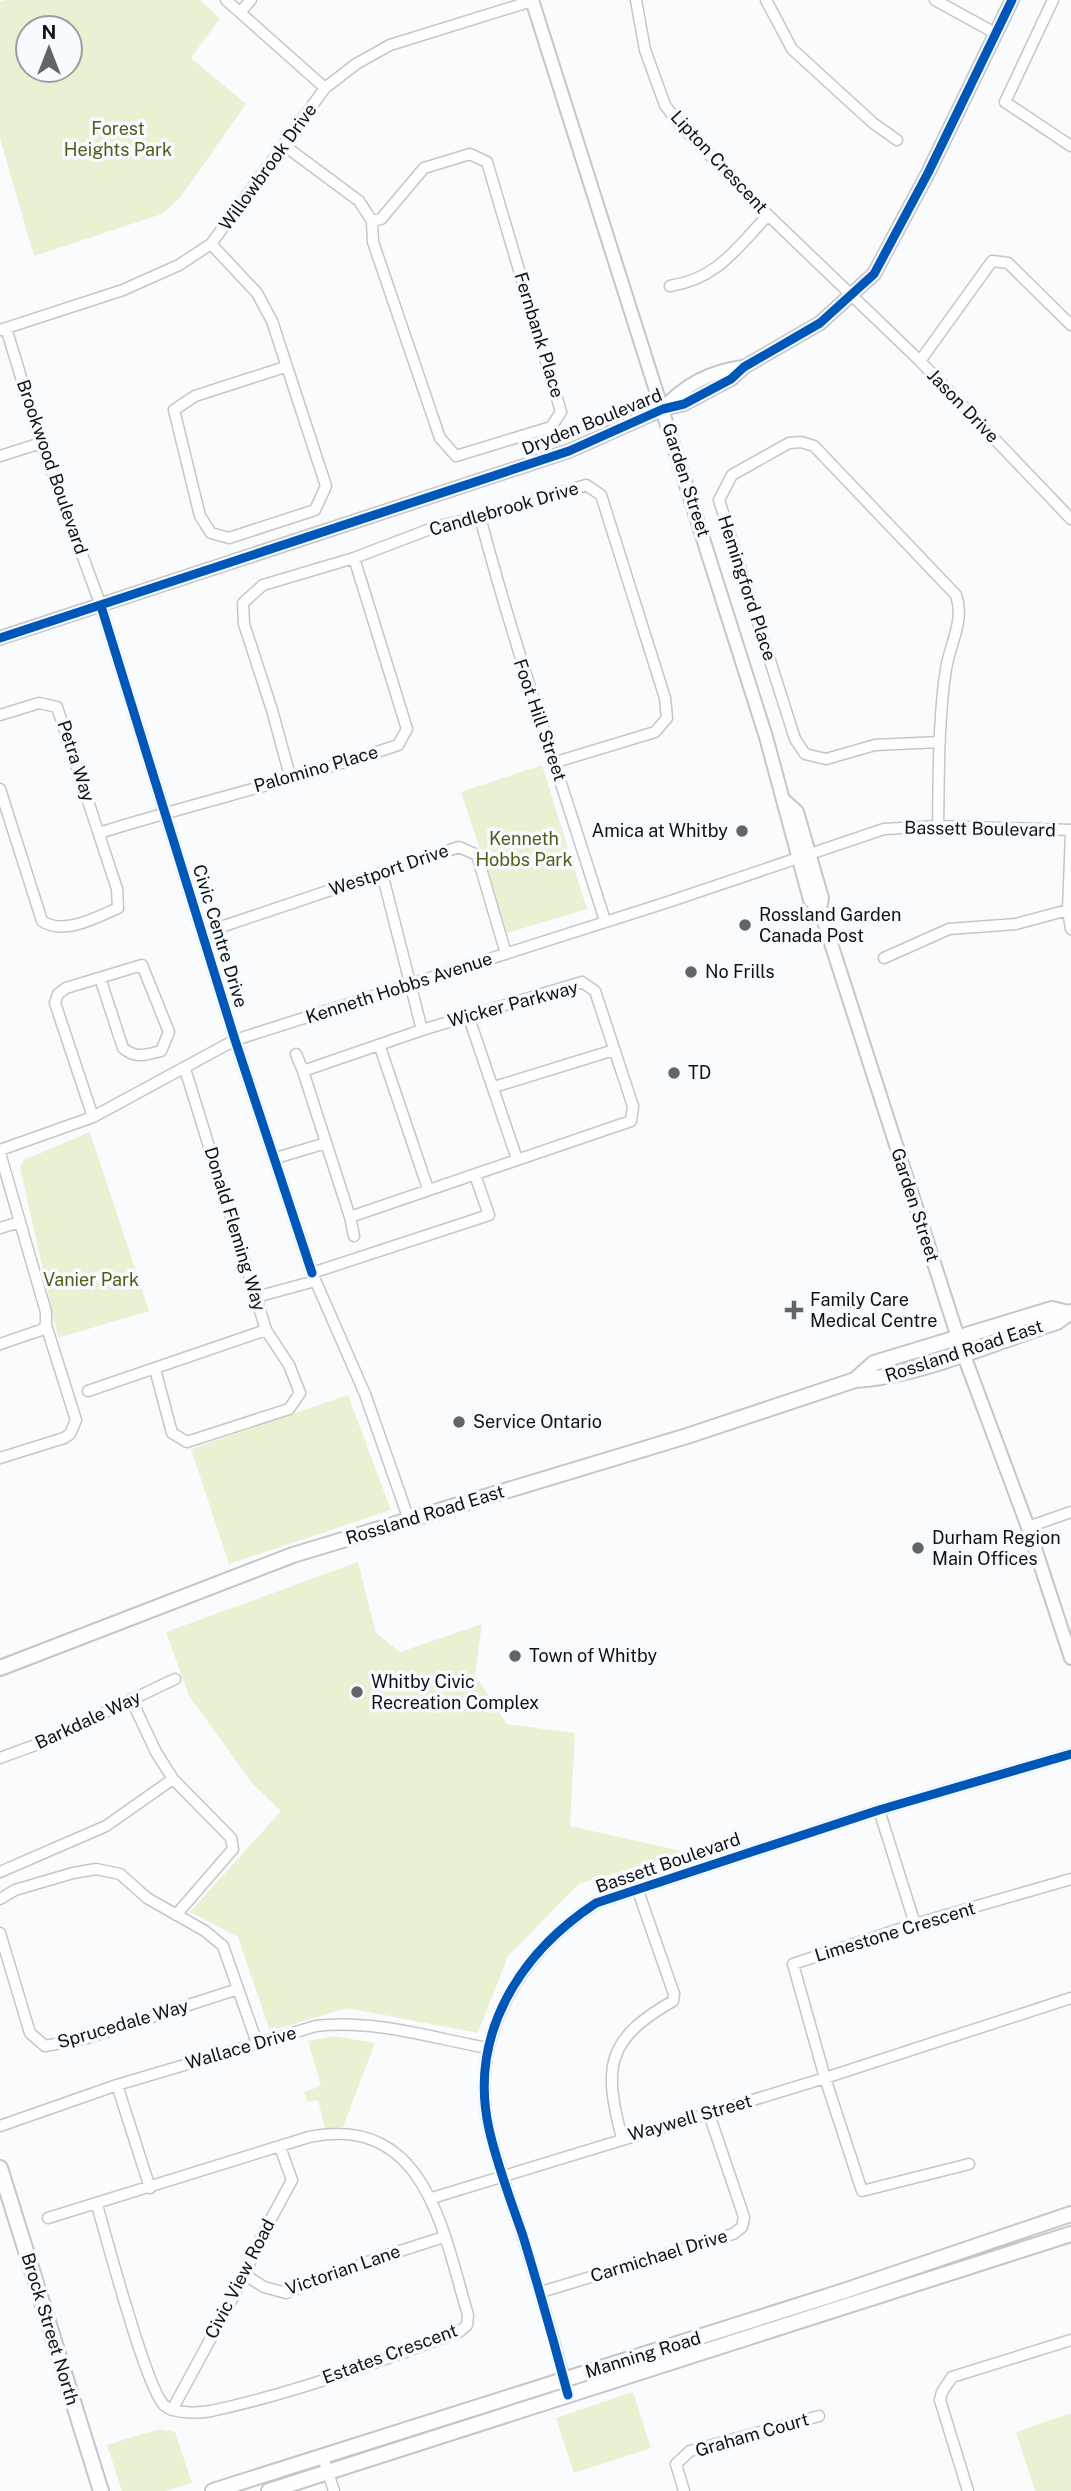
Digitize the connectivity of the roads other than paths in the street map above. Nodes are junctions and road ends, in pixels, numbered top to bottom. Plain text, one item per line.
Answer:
1 (226, 0) edge
2 (251, 0) edge
3 (636, 0) edge
4 (766, 0) edge
5 (934, 0) edge
6 (1012, 0) edge
7 (1053, 0) edge
8 (532, 1) edge
9 (241, 11) junction
10 (995, 33) junction
11 (325, 88) junction
12 (897, 140) dead end
13 (285, 146) junction
14 (1071, 146) edge
15 (768, 215) junction
16 (372, 221) junction
17 (211, 244) junction
18 (670, 286) dead end
19 (852, 295) junction
20 (1071, 325) edge
21 (3, 329) edge
22 (920, 361) junction
23 (285, 367) junction
24 (663, 409) junction
25 (41, 443) junction
26 (0, 457) edge
27 (480, 517) junction
28 (1071, 519) edge
29 (354, 558) junction
30 (101, 606) junction
31 (0, 638) edge
32 (0, 715) edge
33 (940, 742) junction
34 (556, 762) junction
35 (289, 776) junction
36 (0, 789) edge
37 (167, 814) junction
38 (938, 826) junction
39 (1071, 832) edge
40 (99, 833) junction
41 (804, 857) junction
42 (382, 873) junction
43 (1068, 910) junction
44 (605, 921) junction
45 (1071, 929) edge
46 (203, 933) junction
47 (506, 954) junction
48 (884, 958) dead end
49 (100, 978) junction
50 (412, 985) junction
51 (468, 1015) junction
52 (422, 1030) junction
53 (235, 1040) junction
54 (380, 1047) junction
55 (614, 1050) junction
56 (296, 1054) dead end
57 (185, 1069) junction
58 (303, 1071) junction
59 (494, 1087) junction
60 (93, 1117) junction
61 (326, 1143) junction
62 (0, 1152) edge
63 (276, 1158) junction
64 (517, 1159) junction
65 (475, 1175) junction
66 (428, 1189) junction
67 (350, 1217) junction
68 (20, 1222) junction
69 (0, 1228) edge
70 (354, 1236) dead end
71 (314, 1277) junction
72 (256, 1297) junction
73 (1070, 1313) edge
74 (46, 1325) junction
75 (266, 1330) junction
76 (0, 1344) edge
77 (960, 1346) junction
78 (155, 1369) junction
79 (88, 1391) dead end
80 (0, 1458) edge
81 (1071, 1513) edge
82 (409, 1520) junction
83 (1028, 1527) junction
84 (1071, 1658) edge
85 (0, 1668) edge
86 (175, 1679) dead end
87 (131, 1699) junction
88 (1071, 1754) edge
89 (0, 1758) edge
90 (173, 1779) junction
91 (879, 1810) junction
92 (0, 1872) edge
93 (1071, 1879) edge
94 (637, 1888) junction
95 (0, 1899) edge
96 (176, 1915) junction
97 (915, 1924) junction
98 (0, 1933) edge
99 (238, 1989) junction
100 (1071, 1997) edge
101 (257, 2043) junction
102 (488, 2048) junction
103 (824, 2078) junction
104 (117, 2085) junction
105 (709, 2114) junction
106 (0, 2126) edge
107 (622, 2138) junction
108 (280, 2147) junction
109 (969, 2164) dead end
110 (0, 2168) edge
111 (503, 2175) junction
112 (150, 2188) junction
113 (432, 2198) junction
114 (97, 2205) junction
115 (1071, 2214) edge
116 (48, 2218) dead end
117 (1071, 2234) edge
118 (444, 2237) junction
119 (245, 2275) junction
120 (541, 2292) junction
121 (1071, 2340) edge
122 (564, 2379) junction
123 (568, 2395) junction
124 (172, 2410) junction
125 (819, 2416) dead end
126 (323, 2457) junction
127 (328, 2473) junction
128 (101, 2491) edge
129 (213, 2491) edge
130 (270, 2491) edge
131 (334, 2491) edge
132 (684, 2491) edge
133 (968, 2491) edge

1 - 9 street
2 - 9 street
3 - 15 street, Lipton Crescent
4 - 12 street
5 - 10 street
6 - 10 street, Dryden Boulevard
7 - 14 street
8 - 11 street, Willowbrook Drive
8 - 24 street, Garden Street
9 - 11 street
10 - 19 street, Dryden Boulevard
11 - 13 street, Willowbrook Drive
13 - 16 street
13 - 17 street, Willowbrook Drive
15 - 18 street
15 - 19 street, Lipton Crescent
16 - 16 street, Fernbank Place
17 - 21 street, Willowbrook Drive
17 - 23 street
19 - 22 street, Jason Drive
19 - 24 street, Dryden Boulevard
20 - 22 street
21 - 25 street, Brookwood Boulevard
22 - 28 street, Jason Drive
23 - 23 street
24 - 30 street, Dryden Boulevard
24 - 41 street, Garden Street
25 - 26 street
25 - 30 street, Brookwood Boulevard
27 - 29 street, Candlebrook Drive
27 - 34 street, Foot Hill Street
27 - 34 street, Candlebrook Drive
29 - 35 street, Candlebrook Drive
29 - 35 street, Palomino Place
30 - 31 street, Dryden Boulevard
30 - 37 street, Civic Centre Drive
32 - 40 street, Petra Way
33 - 33 street, Hemingford Place
33 - 38 street, Hemingford Place
34 - 44 street, Foot Hill Street
35 - 37 street, Palomino Place
36 - 40 street, Petra Way
37 - 40 street
37 - 46 street, Civic Centre Drive
38 - 39 street, Bassett Boulevard
38 - 41 street, Bassett Boulevard
39 - 43 street
41 - 44 street, Kenneth Hobbs Avenue
41 - 77 street, Garden Street
42 - 46 street, Westport Drive
42 - 47 street, Westport Drive
42 - 50 street
43 - 45 street
43 - 48 street
44 - 47 street, Kenneth Hobbs Avenue
46 - 53 street, Civic Centre Drive
47 - 50 street, Kenneth Hobbs Avenue
49 - 49 street
49 - 60 street
50 - 52 street
50 - 53 street, Kenneth Hobbs Avenue
51 - 52 street, Wicker Parkway
51 - 55 street, Wicker Parkway
51 - 59 street
52 - 54 street, Wicker Parkway
53 - 57 street, Kenneth Hobbs Avenue
53 - 63 street, Civic Centre Drive
54 - 58 street, Wicker Parkway
54 - 66 street
55 - 59 street
55 - 64 street, Wicker Parkway
56 - 58 street
57 - 60 street, Kenneth Hobbs Avenue
57 - 72 street, Donald Fleming Way
58 - 61 street
59 - 64 street
60 - 62 street, Kenneth Hobbs Avenue
61 - 63 street
61 - 67 street
62 - 68 street
63 - 71 street, Civic Centre Drive
64 - 65 street, Wicker Parkway
65 - 66 street, Wicker Parkway
65 - 71 street
66 - 67 street, Wicker Parkway
67 - 70 street
68 - 69 street
68 - 74 street
71 - 72 street
71 - 82 street, Civic Centre Drive
72 - 75 street, Donald Fleming Way
73 - 77 main road, Rossland Road East
74 - 76 street
74 - 80 street
75 - 78 street, Donald Fleming Way
75 - 78 street
77 - 82 main road, Rossland Road East
77 - 83 street, Garden Street
78 - 79 street, Donald Fleming Way
81 - 83 street
82 - 85 main road, Rossland Road East
83 - 84 street, Garden Street
86 - 87 street, Barkdale Way
87 - 89 street, Barkdale Way
87 - 90 street
88 - 91 street, Bassett Boulevard
90 - 92 street
90 - 96 street
91 - 94 street, Bassett Boulevard
91 - 97 street
93 - 97 street, Limestone Crescent
94 - 102 street, Bassett Boulevard
94 - 107 street
95 - 96 street
96 - 99 street
97 - 103 street, Limestone Crescent
98 - 99 street, Sprucedale Way
99 - 101 street
100 - 103 street, Waywell Street
101 - 102 street, Wallace Drive
101 - 104 street, Wallace Drive
102 - 111 street, Bassett Boulevard
103 - 105 street, Waywell Street
103 - 109 street
104 - 106 street, Wallace Drive
104 - 112 street
105 - 107 street, Waywell Street
105 - 120 street, Carmichael Drive
107 - 111 street, Waywell Street
108 - 112 street, Estates Crescent
108 - 113 street, Estates Crescent
108 - 119 street, Civic View Road
110 - 128 main road, Brock Street North
111 - 113 street, Waywell Street
111 - 120 street, Bassett Boulevard
112 - 114 street, Estates Crescent
113 - 118 street, Estates Crescent
114 - 116 street, Estates Crescent
114 - 124 street
115 - 122 main road, Manning Road
117 - 123 main road, Manning Road
118 - 119 street, Victorian Lane
118 - 124 street, Estates Crescent
119 - 124 street, Civic View Road
120 - 122 street, Bassett Boulevard
121 - 133 street
122 - 123 street, Bassett Boulevard
122 - 126 main road, Manning Road
123 - 127 main road, Manning Road
125 - 132 street, Graham Court
126 - 127 street
126 - 129 main road, Manning Road
127 - 130 main road, Manning Road
127 - 131 street

